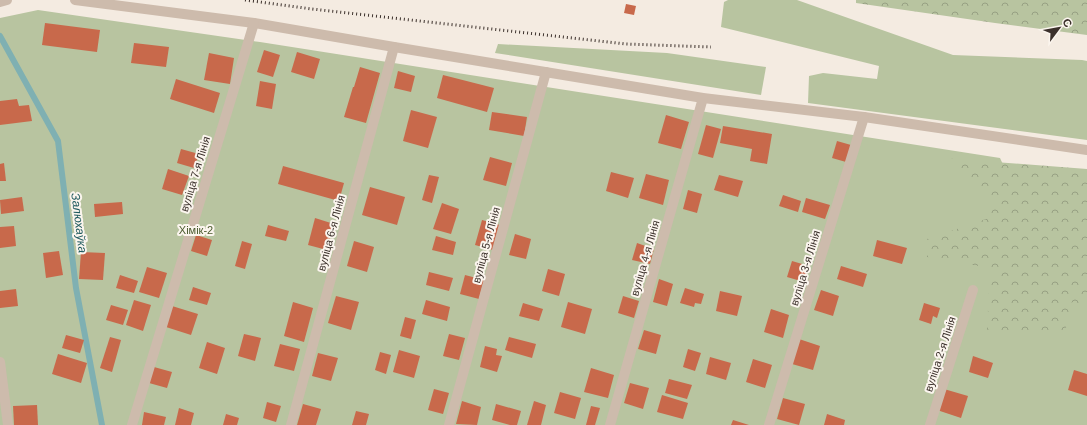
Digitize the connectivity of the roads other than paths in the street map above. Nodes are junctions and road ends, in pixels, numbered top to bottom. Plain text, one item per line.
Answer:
1 (7, 0) edge
2 (75, 0) edge
3 (0, 2) edge
4 (254, 23) junction
5 (394, 47) junction
6 (546, 72) junction
7 (703, 98) junction
8 (864, 118) junction
9 (1087, 150) edge
10 (973, 290) dead end
11 (0, 362) edge
12 (8, 425) edge
13 (132, 425) edge
14 (291, 425) edge
15 (449, 425) edge
16 (610, 425) edge
17 (769, 425) edge
18 (930, 425) edge

1 - 3 street
2 - 4 street
4 - 5 street
4 - 13 street, вуліца 7-я Лінія
5 - 6 street
5 - 14 street, вуліца 6-я Лінія
6 - 7 street
6 - 15 street, вуліца 5-я Лінія
7 - 8 street
7 - 16 street, вуліца 4-я Лінія
8 - 9 street
8 - 17 street, вуліца 3-я Лінія
10 - 18 street, вуліца 2-я Лінія
11 - 12 street

